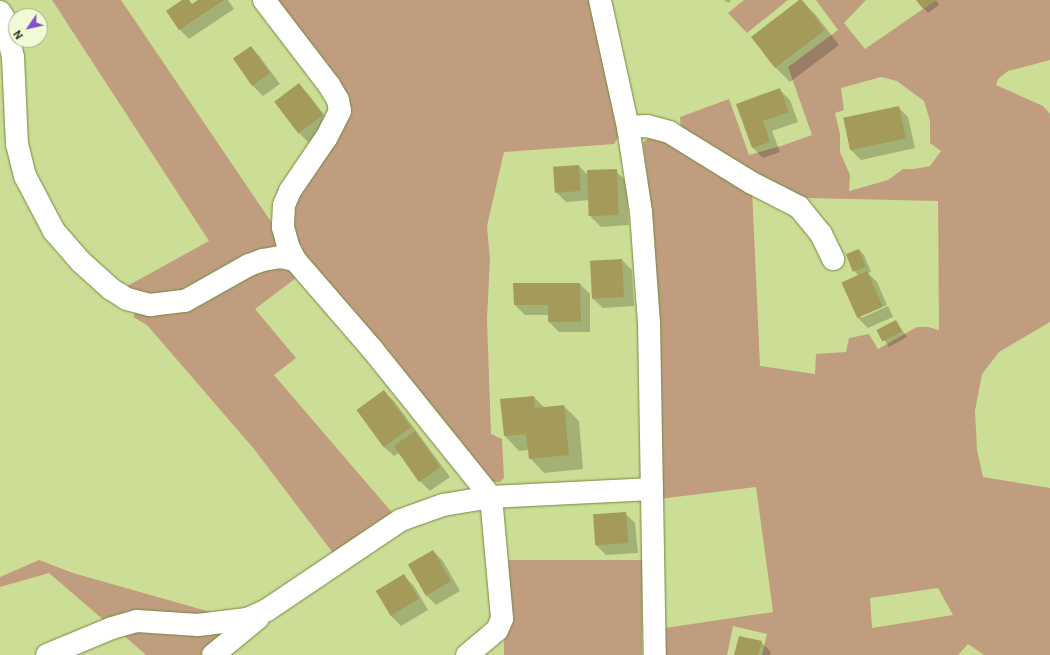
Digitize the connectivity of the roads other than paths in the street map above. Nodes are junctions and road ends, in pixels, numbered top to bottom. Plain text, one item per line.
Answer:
1 (264, 0) edge
2 (600, 0) edge
3 (0, 12) edge
4 (628, 127) junction
5 (833, 259) dead end
6 (295, 260) junction
7 (652, 489) junction
8 (491, 497) junction
9 (267, 610) junction
10 (47, 655) edge
11 (213, 655) edge
12 (467, 655) edge
13 (655, 655) edge

1 - 6 street
2 - 4 street
3 - 6 street
4 - 5 street
4 - 7 street
6 - 8 street
7 - 8 street
7 - 13 street
8 - 9 street
8 - 12 street
9 - 10 street
9 - 11 street

